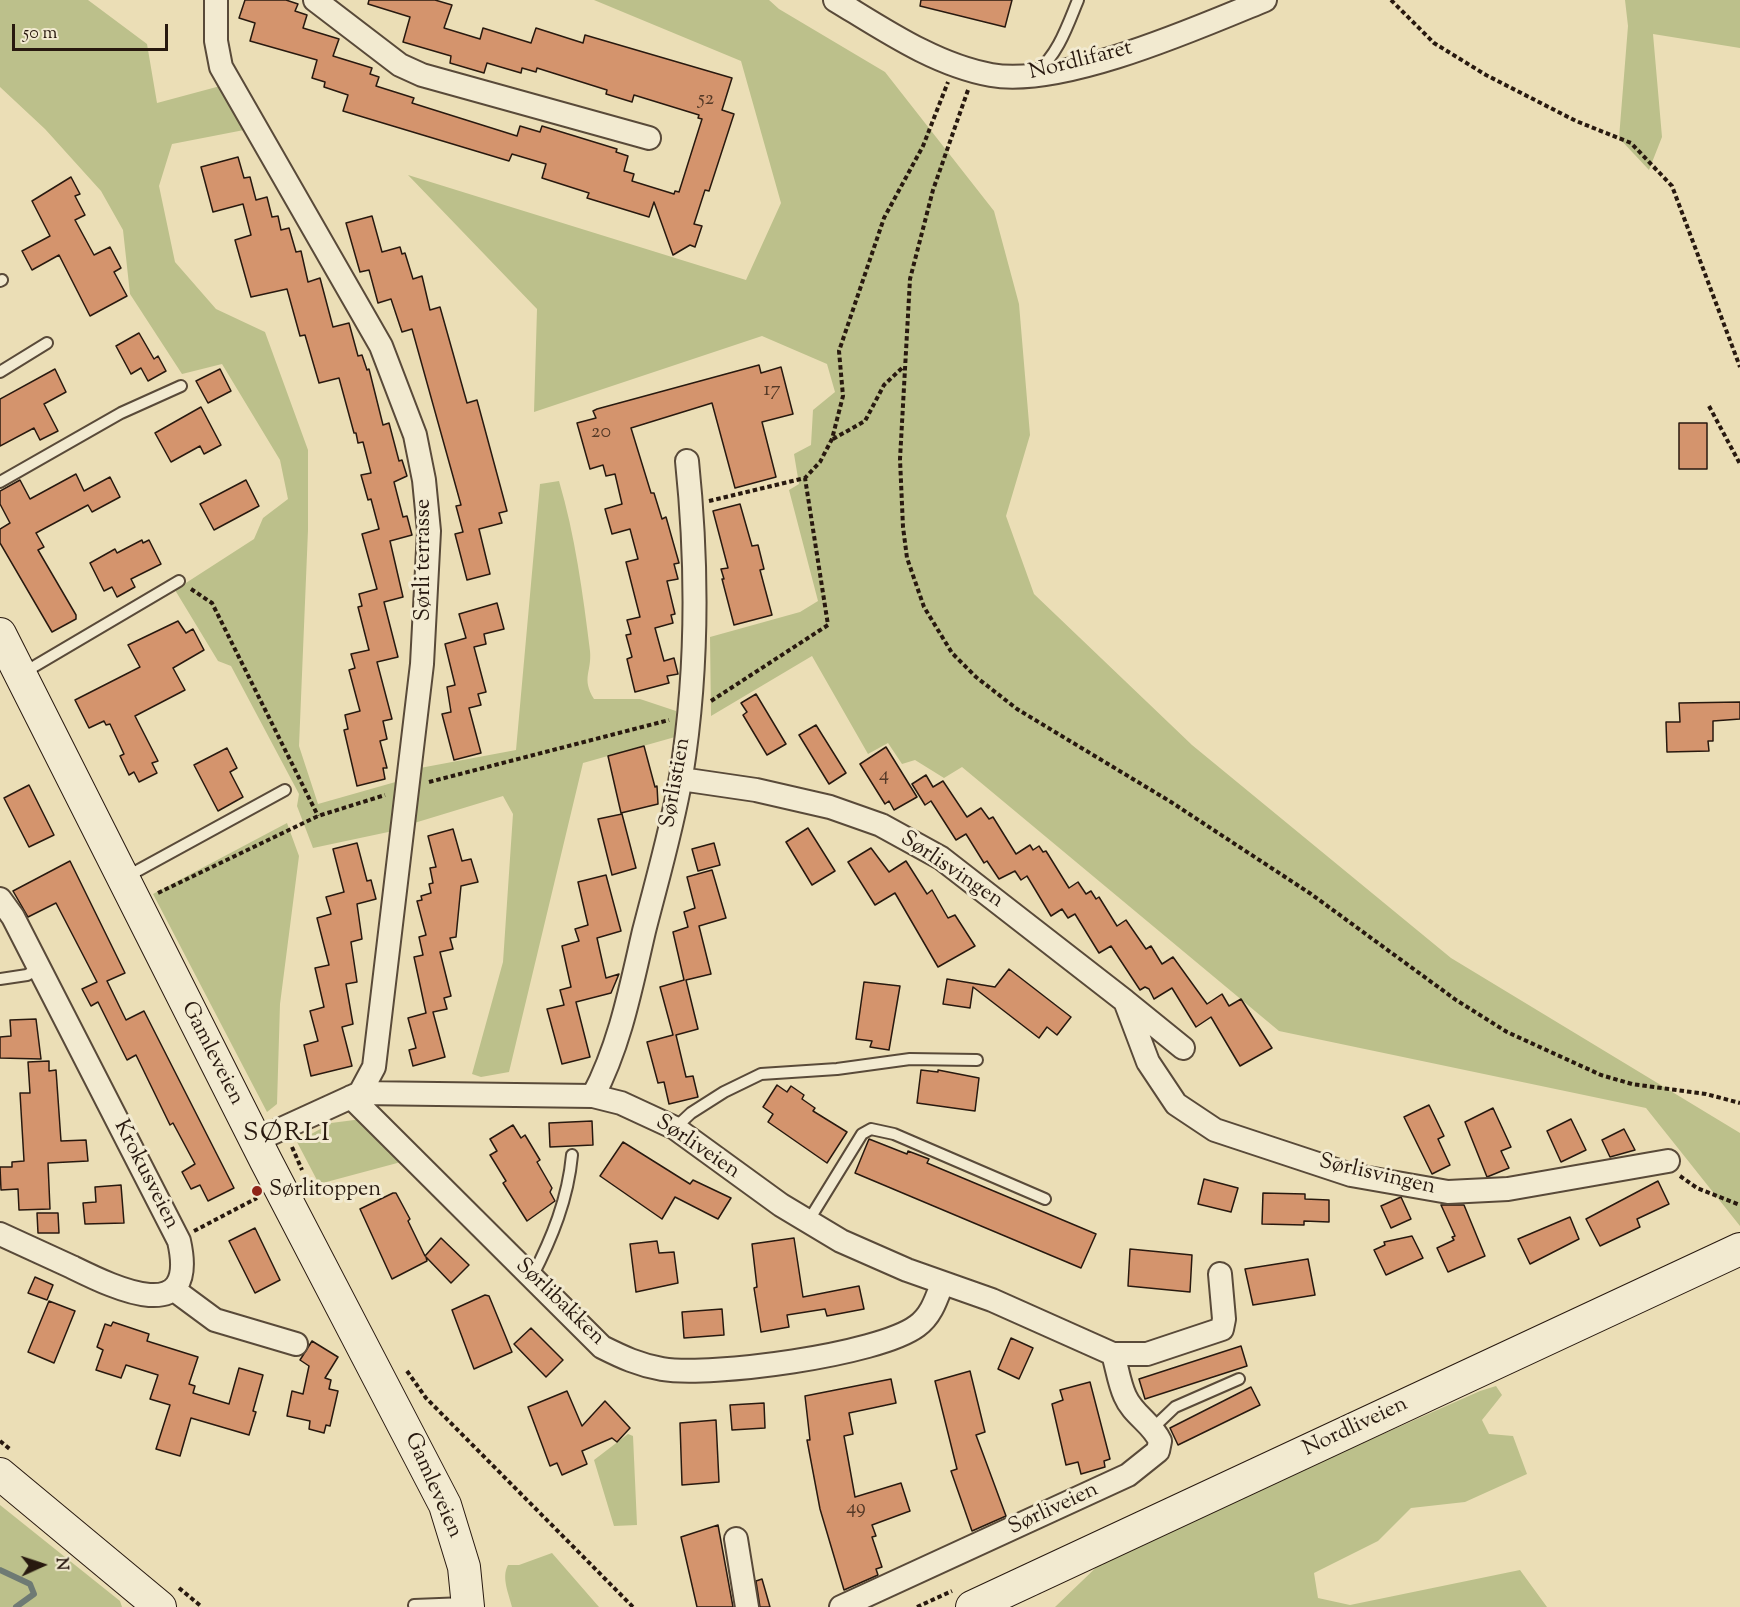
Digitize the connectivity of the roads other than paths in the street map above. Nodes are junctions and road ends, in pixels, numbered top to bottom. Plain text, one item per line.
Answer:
1 (216, 0) edge
2 (315, 0) edge
3 (835, 0) edge
4 (1078, 0) edge
5 (1265, 0) edge
6 (1027, 78) junction
7 (649, 138) dead end
8 (47, 343) dead end
9 (0, 372) edge
10 (181, 386) dead end
11 (687, 461) dead end
12 (0, 482) edge
13 (179, 581) road end
14 (0, 634) edge
15 (20, 675) junction
16 (681, 779) junction
17 (285, 790) dead end
18 (130, 892) junction
19 (0, 899) edge
20 (38, 969) junction
21 (0, 979) edge
22 (1125, 1002) junction
23 (1184, 1048) dead end
24 (976, 1060) dead end
25 (356, 1095) junction
26 (594, 1095) junction
27 (675, 1128) junction
28 (255, 1141) junction
29 (572, 1155) dead end
30 (1668, 1161) road end
31 (1045, 1199) dead end
32 (809, 1220) junction
33 (0, 1234) edge
34 (1740, 1249) edge
35 (1220, 1274) dead end
36 (532, 1277) junction
37 (942, 1284) junction
38 (173, 1289) junction
39 (296, 1344) dead end
40 (1113, 1353) junction
41 (1239, 1379) dead end
42 (1154, 1427) junction
43 (0, 1474) edge
44 (736, 1539) dead end
45 (414, 1605) dead end
46 (468, 1605) edge
47 (160, 1607) edge
48 (747, 1607) edge
49 (841, 1607) edge
50 (972, 1607) edge

1 - 25 street, Sørli terrasse
2 - 7 street
3 - 6 street, Nordlifaret
4 - 6 lane
5 - 6 street, Nordlifaret
8 - 9 lane
10 - 12 lane
11 - 16 street, Sørlistien
13 - 15 lane
14 - 15 street, Gamleveien
15 - 18 street, Gamleveien
16 - 22 street, Sørlisvingen
16 - 26 street, Sørlistien
17 - 18 lane
18 - 28 street, Gamleveien
19 - 20 street, Krokusveien
20 - 21 lane
20 - 38 street, Krokusveien
22 - 23 street, Sørlisvingen
22 - 30 street, Sørlisvingen
24 - 27 lane
25 - 26 street, Sørliveien
25 - 28 street, Sørliveien
25 - 36 street, Sørlibakken
26 - 27 street, Sørliveien
27 - 32 street, Sørliveien
28 - 46 street, Gamleveien
29 - 36 lane
31 - 32 lane
32 - 37 street, Sørliveien
33 - 38 street
34 - 50 street, Nordliveien
35 - 40 street, Sørliveien
36 - 37 street, Sørlibakken
37 - 40 street, Sørliveien
38 - 39 street
40 - 42 street
41 - 42 lane
42 - 49 street, Sørliveien
43 - 47 street
44 - 48 street
45 - 46 lane

